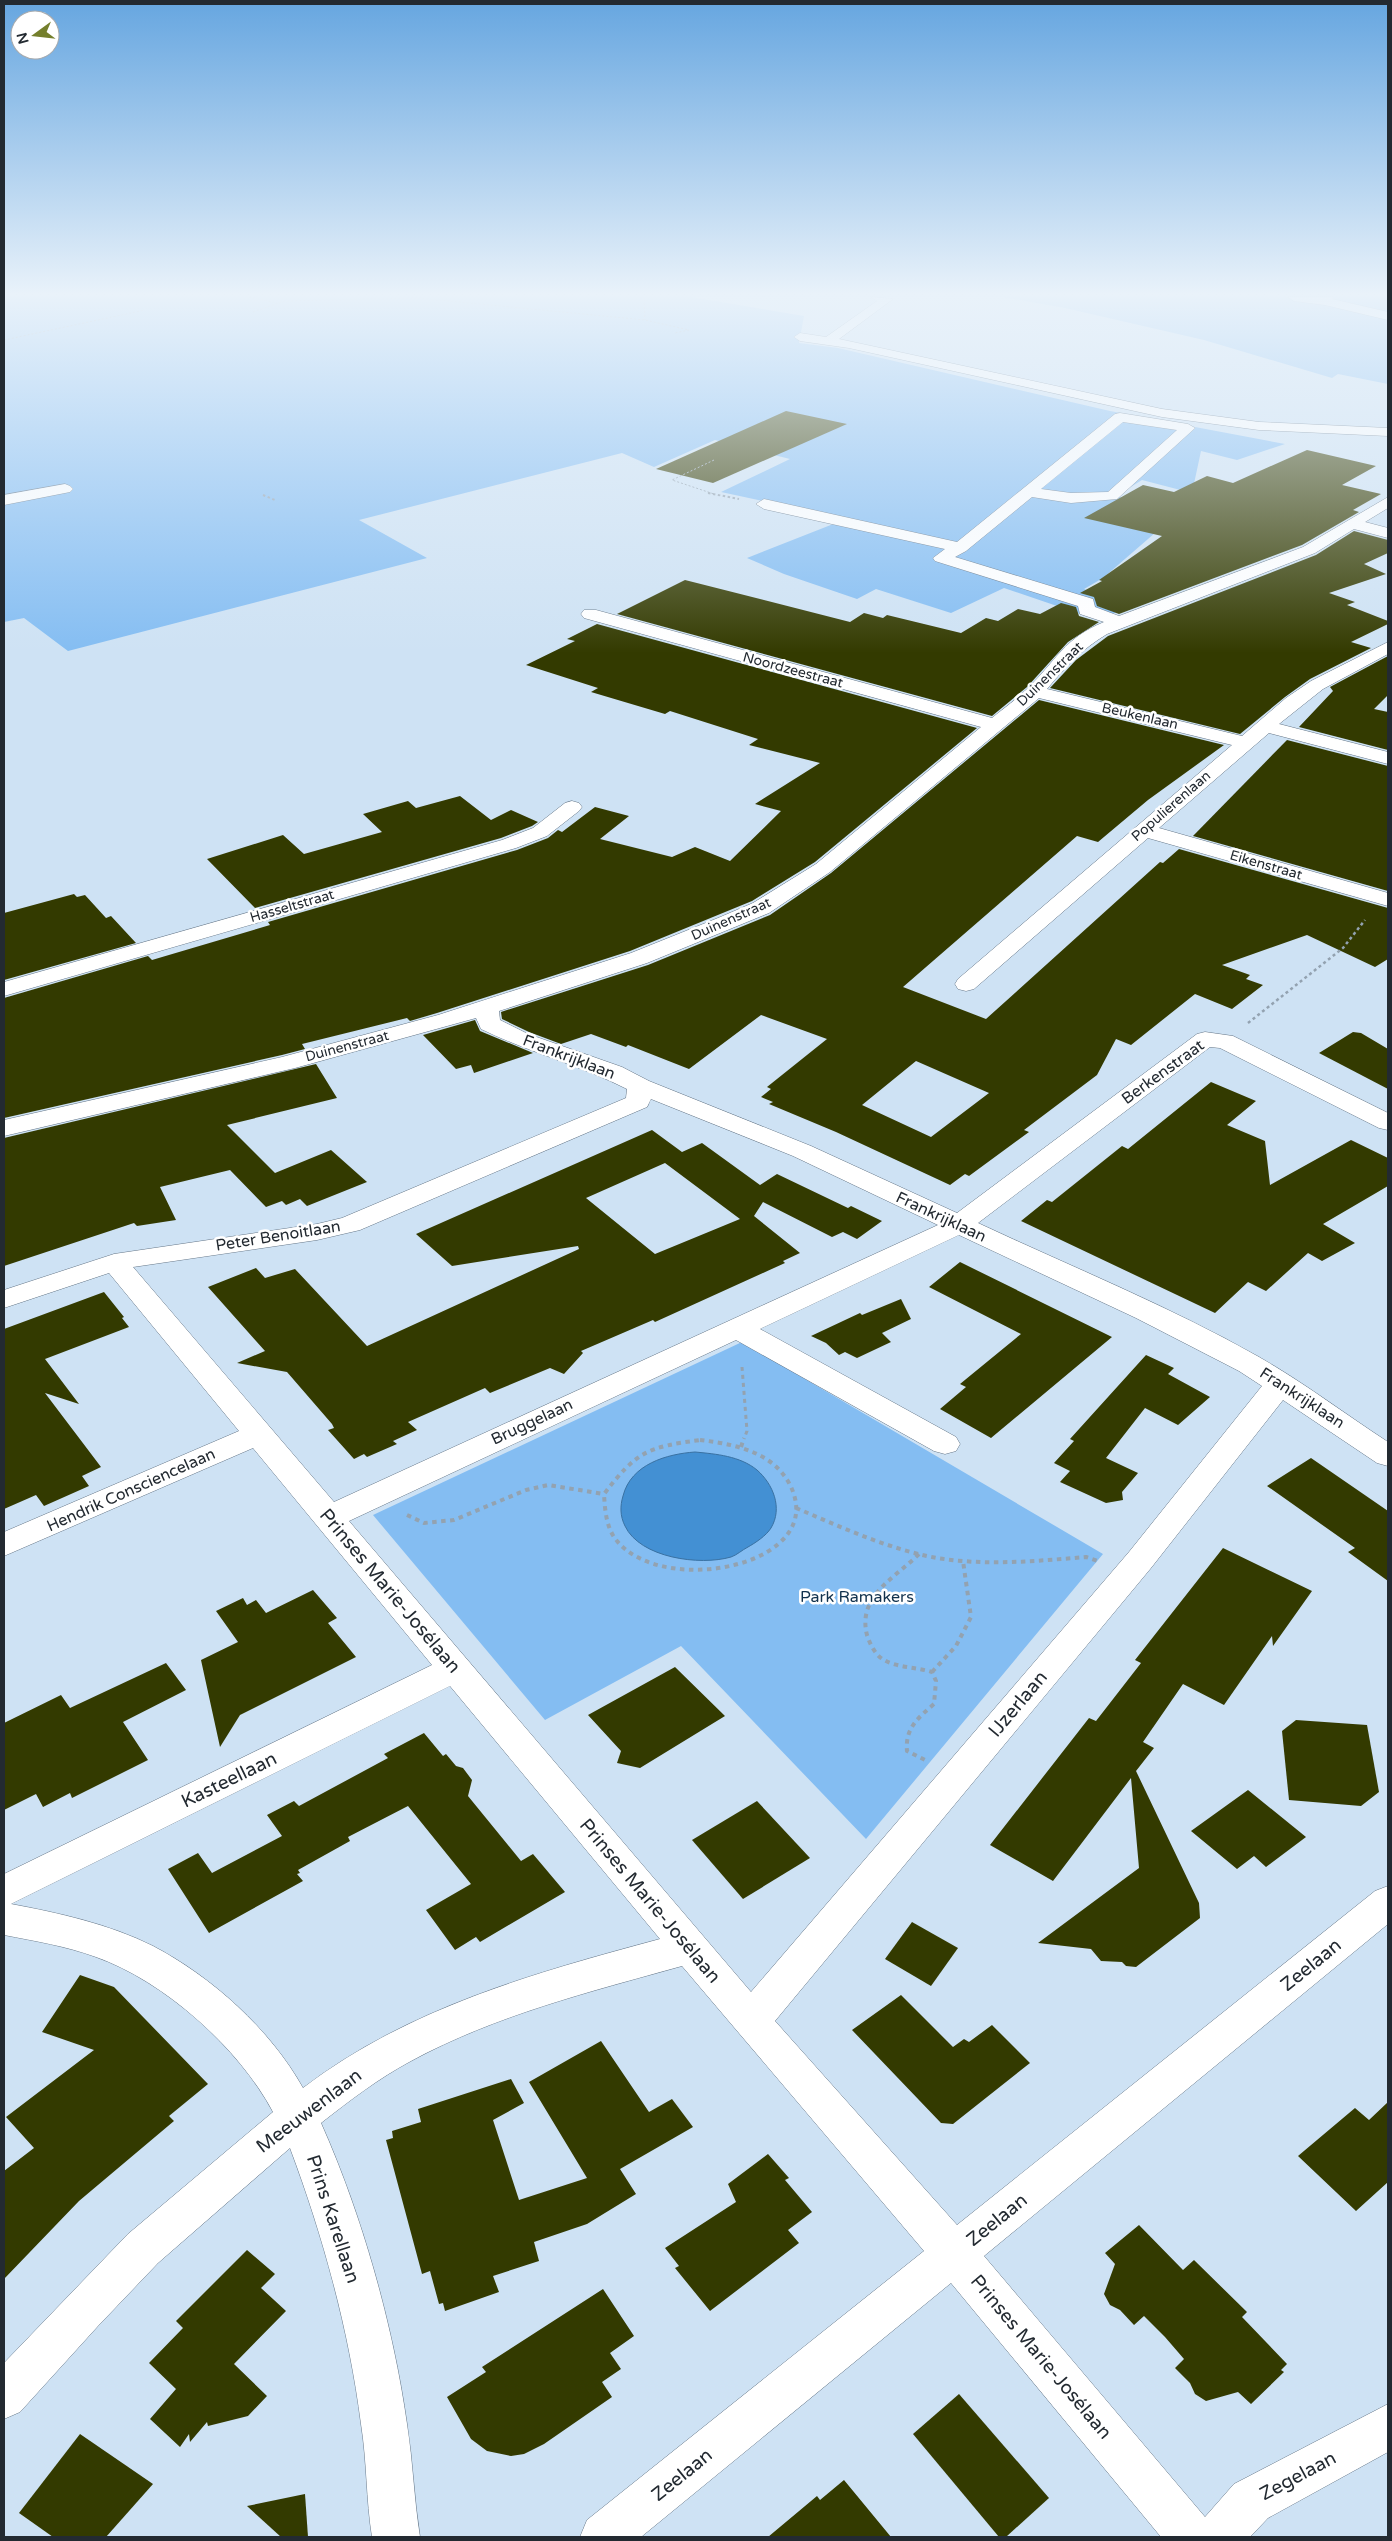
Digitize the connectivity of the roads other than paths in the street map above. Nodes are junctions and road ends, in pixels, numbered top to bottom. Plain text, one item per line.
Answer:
1 (1181, 416) edge
2 (1388, 432) edge
3 (65, 489) dead end
4 (1030, 492) junction
5 (4, 500) edge
6 (1388, 502) edge
7 (764, 504) road end
8 (1353, 524) junction
9 (1388, 533) edge
10 (960, 548) junction
11 (590, 614) dead end
12 (1119, 622) junction
13 (1388, 647) edge
14 (1035, 692) junction
15 (996, 725) junction
16 (1264, 726) junction
17 (1244, 742) junction
18 (1388, 758) edge
19 (572, 807) dead end
20 (1143, 830) junction
21 (1385, 899) edge
22 (966, 984) dead end
23 (4, 989) edge
24 (487, 1008) junction
25 (640, 1086) junction
26 (1388, 1123) edge
27 (4, 1128) edge
28 (958, 1225) junction
29 (114, 1262) junction
30 (4, 1299) edge
31 (727, 1332) junction
32 (1281, 1383) junction
33 (258, 1434) junction
34 (945, 1444) dead end
35 (1388, 1456) edge
36 (328, 1518) junction
37 (4, 1545) edge
38 (454, 1669) junction
39 (4, 1891) edge
40 (1388, 1902) edge
41 (4, 1919) edge
42 (690, 1948) junction
43 (751, 2021) junction
44 (296, 2118) junction
45 (955, 2254) junction
46 (4, 2396) edge
47 (1388, 2427) edge
48 (396, 2537) edge
49 (604, 2537) edge
50 (1191, 2537) edge
51 (1218, 2537) edge

1 - 2 street
3 - 5 street
4 - 4 street
4 - 10 street
6 - 8 street, Duinenstraat
7 - 10 street
8 - 9 street
8 - 12 street, Duinenstraat
10 - 12 street
11 - 15 street, Noordzeestraat
12 - 14 street, Duinenstraat
13 - 16 street, Populierenlaan
14 - 15 street, Duinenstraat
14 - 17 street, Beukenlaan
15 - 24 street, Duinenstraat
16 - 17 street, Populierenlaan
16 - 18 street
17 - 20 street, Populierenlaan
19 - 23 street, Hasseltstraat
20 - 21 street, Eikenstraat
20 - 22 street, Populierenlaan
24 - 25 street, Frankrijklaan
24 - 27 street, Duinenstraat
25 - 28 street, Frankrijklaan
25 - 29 street, Peter Benoitlaan
26 - 28 street, Berkenstraat
28 - 31 street, Bruggelaan
28 - 32 street, Frankrijklaan
29 - 30 street, Peter Benoitlaan
29 - 33 street, Prinses Marie-Josélaan
31 - 34 street
31 - 36 street, Bruggelaan
32 - 35 street, Frankrijklaan
32 - 43 street, IJzerlaan
33 - 36 street, Prinses Marie-Josélaan
33 - 37 street, Hendrik Consciencelaan
36 - 38 street, Prinses Marie-Josélaan
38 - 39 street, Kasteellaan
38 - 42 street, Prinses Marie-Josélaan
40 - 45 street, Zeelaan
41 - 44 street, Prins Karellaan
42 - 43 street, Prinses Marie-Josélaan
42 - 44 street, Meeuwenlaan
43 - 45 street, Prinses Marie-Josélaan
44 - 46 street, Meeuwenlaan
44 - 48 street, Prins Karellaan
45 - 49 street, Zeelaan
45 - 50 street, Prinses Marie-Josélaan
47 - 51 street, Zegelaan

